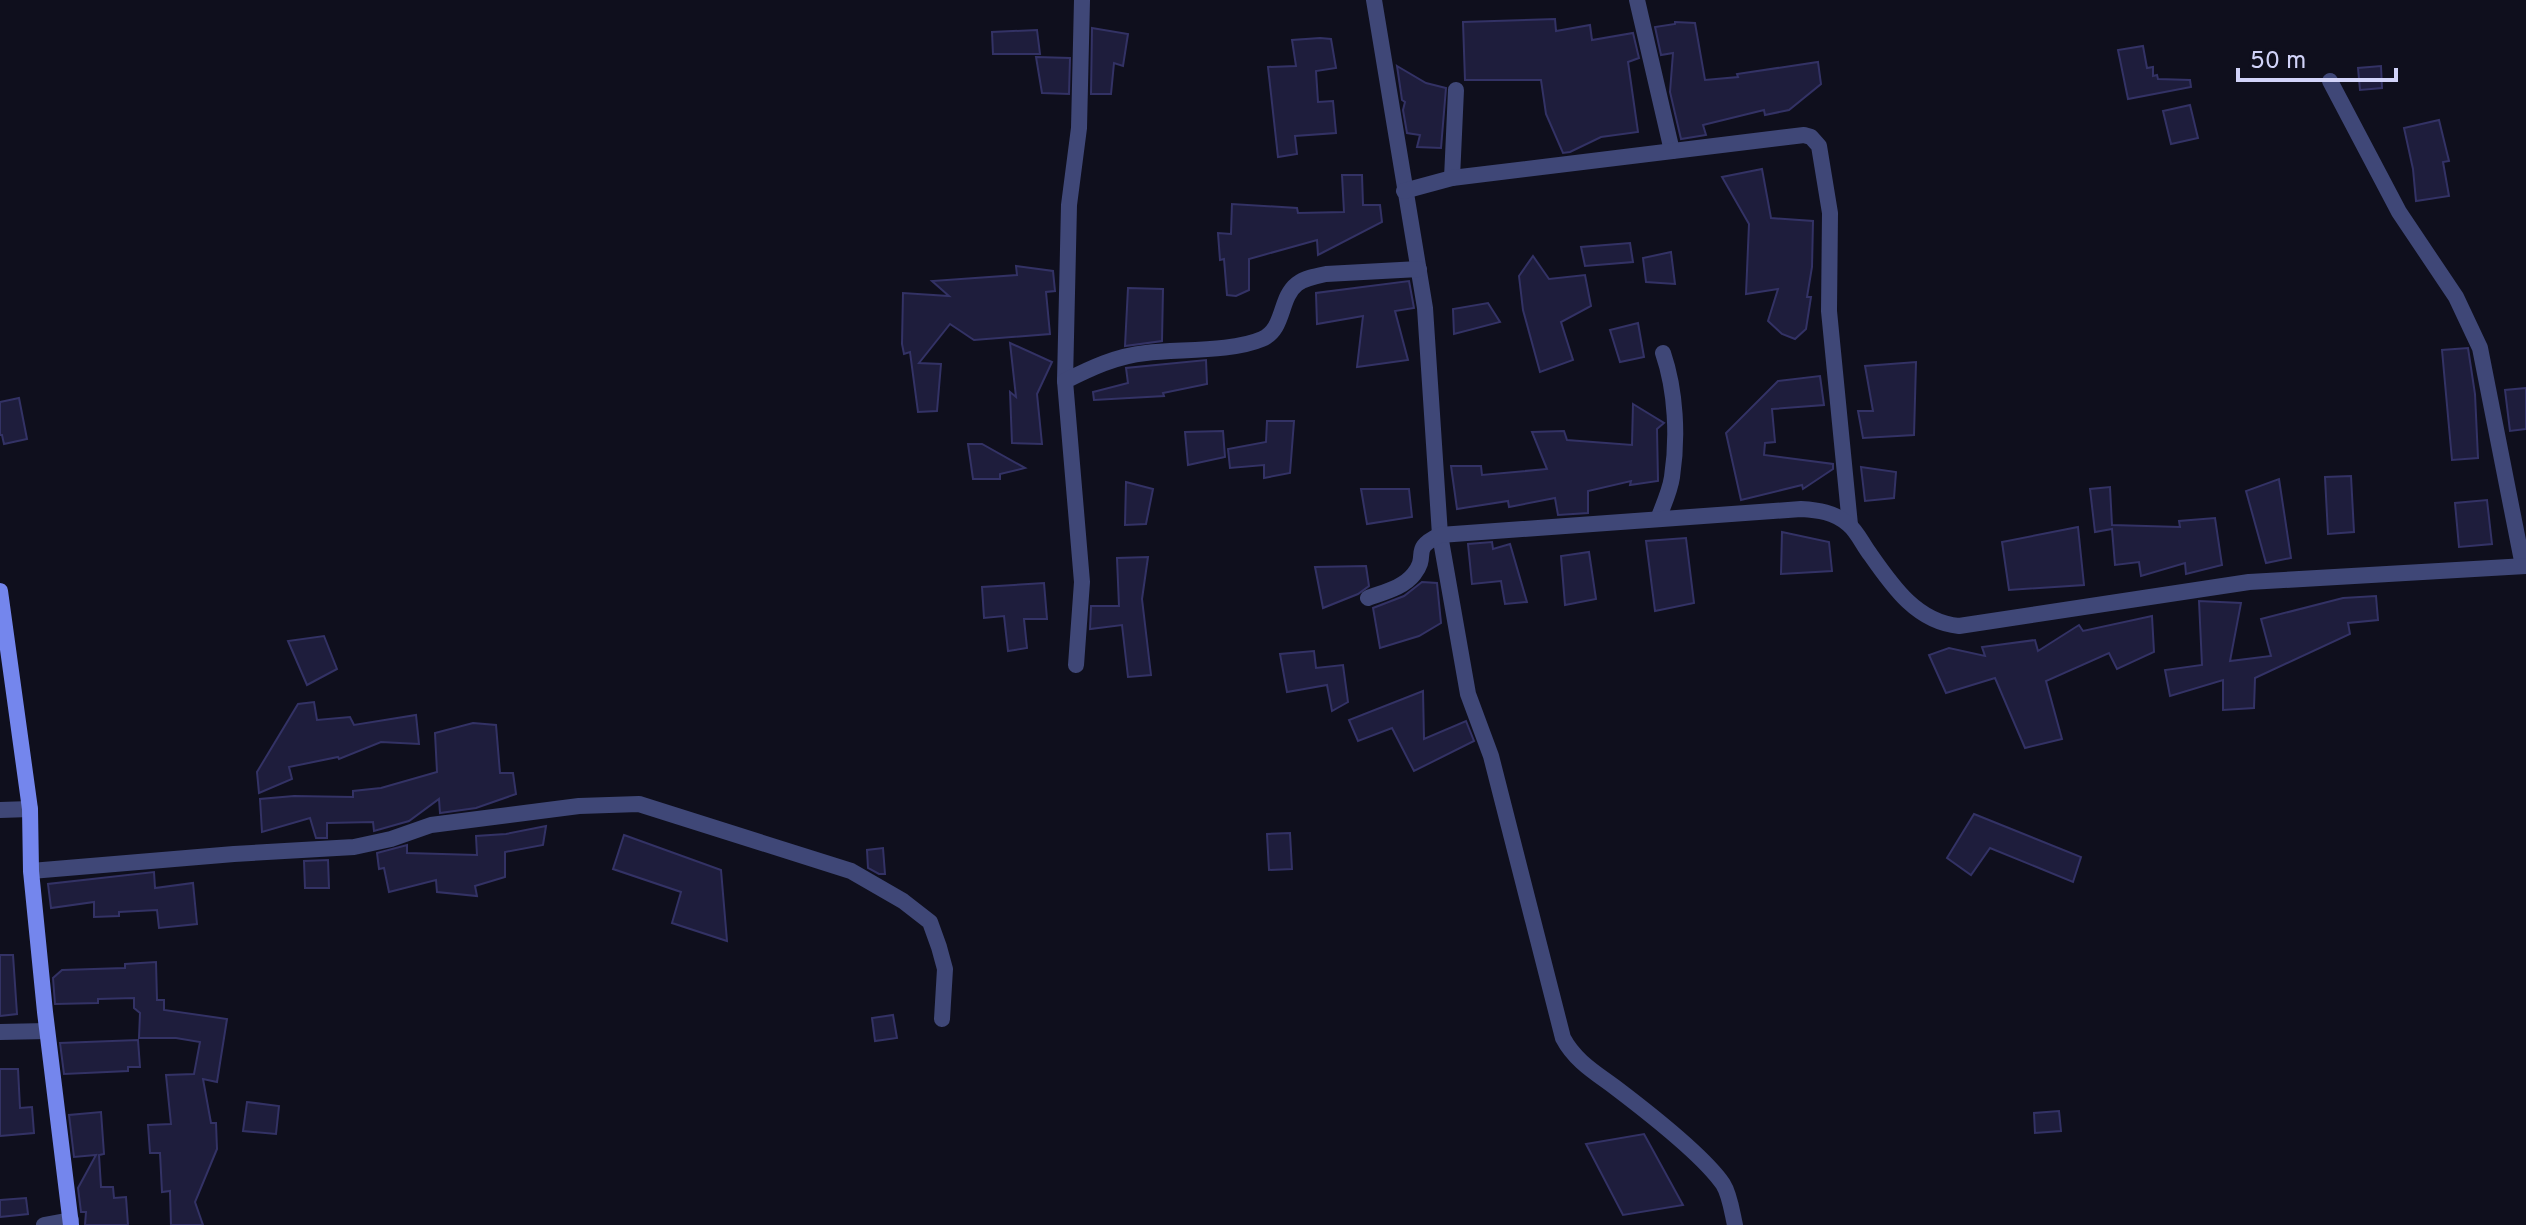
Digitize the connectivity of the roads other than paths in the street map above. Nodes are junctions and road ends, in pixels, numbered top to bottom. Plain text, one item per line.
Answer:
1 (1082, 0) edge
2 (1374, 0) edge
3 (1637, 0) edge
4 (2330, 81) dead end
5 (1456, 90) dead end
6 (1672, 151) junction
7 (1452, 178) junction
8 (1404, 191) junction
9 (1419, 269) junction
10 (1663, 353) dead end
11 (1065, 381) junction
12 (1658, 519) junction
13 (1850, 525) junction
14 (1440, 535) junction
15 (2525, 566) edge
16 (0, 591) edge
17 (1368, 598) dead end
18 (1076, 665) dead end
19 (30, 809) junction
20 (0, 810) edge
21 (31, 871) junction
22 (942, 1019) dead end
23 (47, 1031) junction
24 (0, 1032) edge
25 (71, 1222) edge
26 (44, 1225) edge
27 (1735, 1225) edge

1 - 11 street
2 - 8 street
3 - 6 street
4 - 15 street
5 - 7 street
6 - 7 street
6 - 13 street
7 - 8 street
8 - 9 street
9 - 11 street
9 - 14 street
10 - 12 street
11 - 18 street
12 - 13 street
12 - 14 street
13 - 15 street
14 - 17 street
14 - 27 street
16 - 19 street
19 - 20 street
19 - 21 street
21 - 22 street
21 - 23 street
23 - 24 street
23 - 25 street
25 - 26 street

